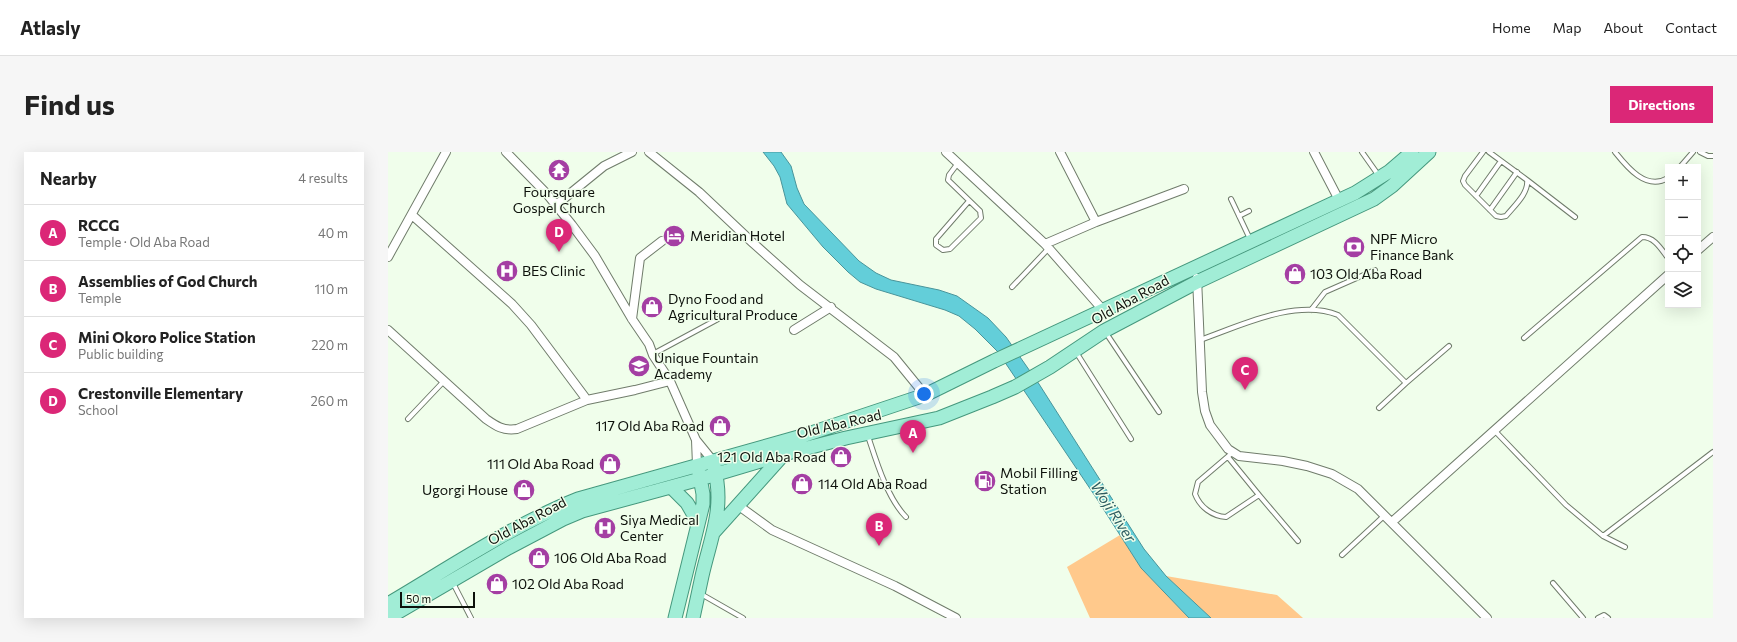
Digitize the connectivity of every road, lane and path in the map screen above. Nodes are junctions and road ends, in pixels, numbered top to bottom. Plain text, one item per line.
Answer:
1 (446, 152) edge
2 (506, 152) edge
3 (632, 152) edge
4 (649, 152) edge
5 (946, 152) edge
6 (1060, 152) edge
7 (1314, 152) edge
8 (1362, 152) edge
9 (1412, 152) edge
10 (1430, 152) edge
11 (1483, 152) edge
12 (1489, 152) edge
13 (1615, 152) edge
14 (1693, 152) edge
15 (1700, 152) edge
16 (1713, 156) edge
17 (1501, 161) junction
18 (958, 163) junction
19 (1683, 164) edge
20 (1517, 172) junction
21 (1380, 178) junction
22 (1665, 179) edge
23 (1527, 180) junction
24 (1184, 188) dead end
25 (1476, 196) junction
26 (1231, 199) dead end
27 (1339, 200) junction
28 (969, 201) junction
29 (556, 205) junction
30 (1490, 210) junction
31 (1249, 211) dead end
32 (412, 215) junction
33 (1239, 216) junction
34 (1575, 217) dead end
35 (1096, 222) junction
36 (1713, 237) edge
37 (662, 241) dead end
38 (1251, 241) junction
39 (1047, 246) junction
40 (1701, 247) edge
41 (1665, 254) edge
42 (388, 257) edge
43 (1196, 267) junction
44 (1374, 270) dead end
45 (1665, 278) edge
46 (1198, 282) junction
47 (1012, 287) dead end
48 (831, 307) junction
49 (1103, 310) junction
50 (1311, 310) junction
51 (718, 319) dead end
52 (632, 320) junction
53 (388, 330) edge
54 (794, 330) dead end
55 (1104, 331) junction
56 (1524, 338) dead end
57 (1200, 340) junction
58 (1449, 346) dead end
59 (1075, 350) junction
60 (653, 355) junction
61 (670, 380) junction
62 (444, 381) junction
63 (1406, 383) junction
64 (925, 395) junction
65 (587, 400) junction
66 (1379, 408) dead end
67 (1159, 412) dead end
68 (408, 419) dead end
69 (1495, 431) junction
70 (867, 433) junction
71 (1132, 439) dead end
72 (696, 440) junction
73 (1713, 452) edge
74 (784, 454) junction
75 (1230, 455) junction
76 (713, 461) junction
77 (697, 465) junction
78 (716, 475) junction
79 (700, 480) junction
80 (671, 487) junction
81 (1258, 495) junction
82 (739, 506) junction
83 (1385, 515) junction
84 (906, 517) dead end
85 (698, 522) junction
86 (1392, 522) junction
87 (713, 533) junction
88 (1603, 536) junction
89 (1298, 541) dead end
90 (1625, 547) dead end
91 (1342, 555) dead end
92 (452, 581) junction
93 (1553, 583) dead end
94 (698, 592) junction
95 (388, 604) edge
96 (388, 618) edge
97 (471, 618) edge
98 (675, 618) edge
99 (693, 618) edge
100 (744, 618) edge
101 (956, 618) edge
102 (1487, 618) edge
103 (1583, 618) edge
104 (1598, 618) edge
105 (1608, 618) edge

1 - 32 street
2 - 29 street
3 - 29 street
4 - 48 street
5 - 18 street
6 - 35 street
7 - 27 street
8 - 21 lane
9 - 21 main road, Old Aba Road
10 - 46 main road, Old Aba Road
11 - 25 lane
12 - 17 lane
13 - 22 lane
14 - 19 lane
15 - 16 lane
17 - 20 lane
17 - 25 lane
18 - 28 lane
18 - 39 street
20 - 23 lane
20 - 30 lane
21 - 27 main road, Old Aba Road
23 - 30 lane
23 - 34 lane
24 - 35 street
25 - 30 lane
26 - 33 lane
27 - 38 main road, Old Aba Road
28 - 28 lane
29 - 52 street
31 - 33 lane
32 - 42 street
32 - 65 street
33 - 38 lane
35 - 39 street
36 - 40 street
37 - 52 street
38 - 43 main road, Old Aba Road
39 - 47 lane
39 - 49 street
41 - 56 lane
43 - 46 street
43 - 49 main road, Old Aba Road
44 - 50 lane
45 - 69 street
46 - 55 main road, Old Aba Road
46 - 57 street
48 - 54 street
48 - 64 street
49 - 64 main road, Old Aba Road
50 - 57 lane
50 - 63 lane
51 - 60 lane
52 - 60 street
53 - 62 street
55 - 59 main road, Old Aba Road
55 - 67 lane
57 - 75 street
58 - 63 lane
59 - 70 main road, Old Aba Road
59 - 71 lane
60 - 61 street
61 - 65 street
61 - 72 street
62 - 65 street
62 - 68 lane
63 - 66 lane
64 - 76 main road, Old Aba Road
69 - 86 street
69 - 88 lane
70 - 74 main road, Old Aba Road
70 - 84 lane
72 - 76 street
72 - 77 street
73 - 88 lane
74 - 78 main road, Old Aba Road
74 - 82 main road
75 - 81 lane
75 - 81 lane
75 - 83 street
76 - 77 main road, Old Aba Road
76 - 78 main road
77 - 79 main road
77 - 95 main road, Old Aba Road
78 - 79 main road, Old Aba Road
78 - 87 main road
79 - 80 main road, Old Aba Road
79 - 85 main road
80 - 85 main road
80 - 92 main road, Old Aba Road
81 - 89 lane
82 - 87 main road
82 - 101 street
83 - 86 street
83 - 91 lane
85 - 98 main road
86 - 102 street
87 - 94 main road
88 - 90 lane
92 - 96 main road, Old Aba Road
92 - 97 lane
93 - 103 lane
94 - 99 main road
94 - 100 lane
104 - 105 lane

